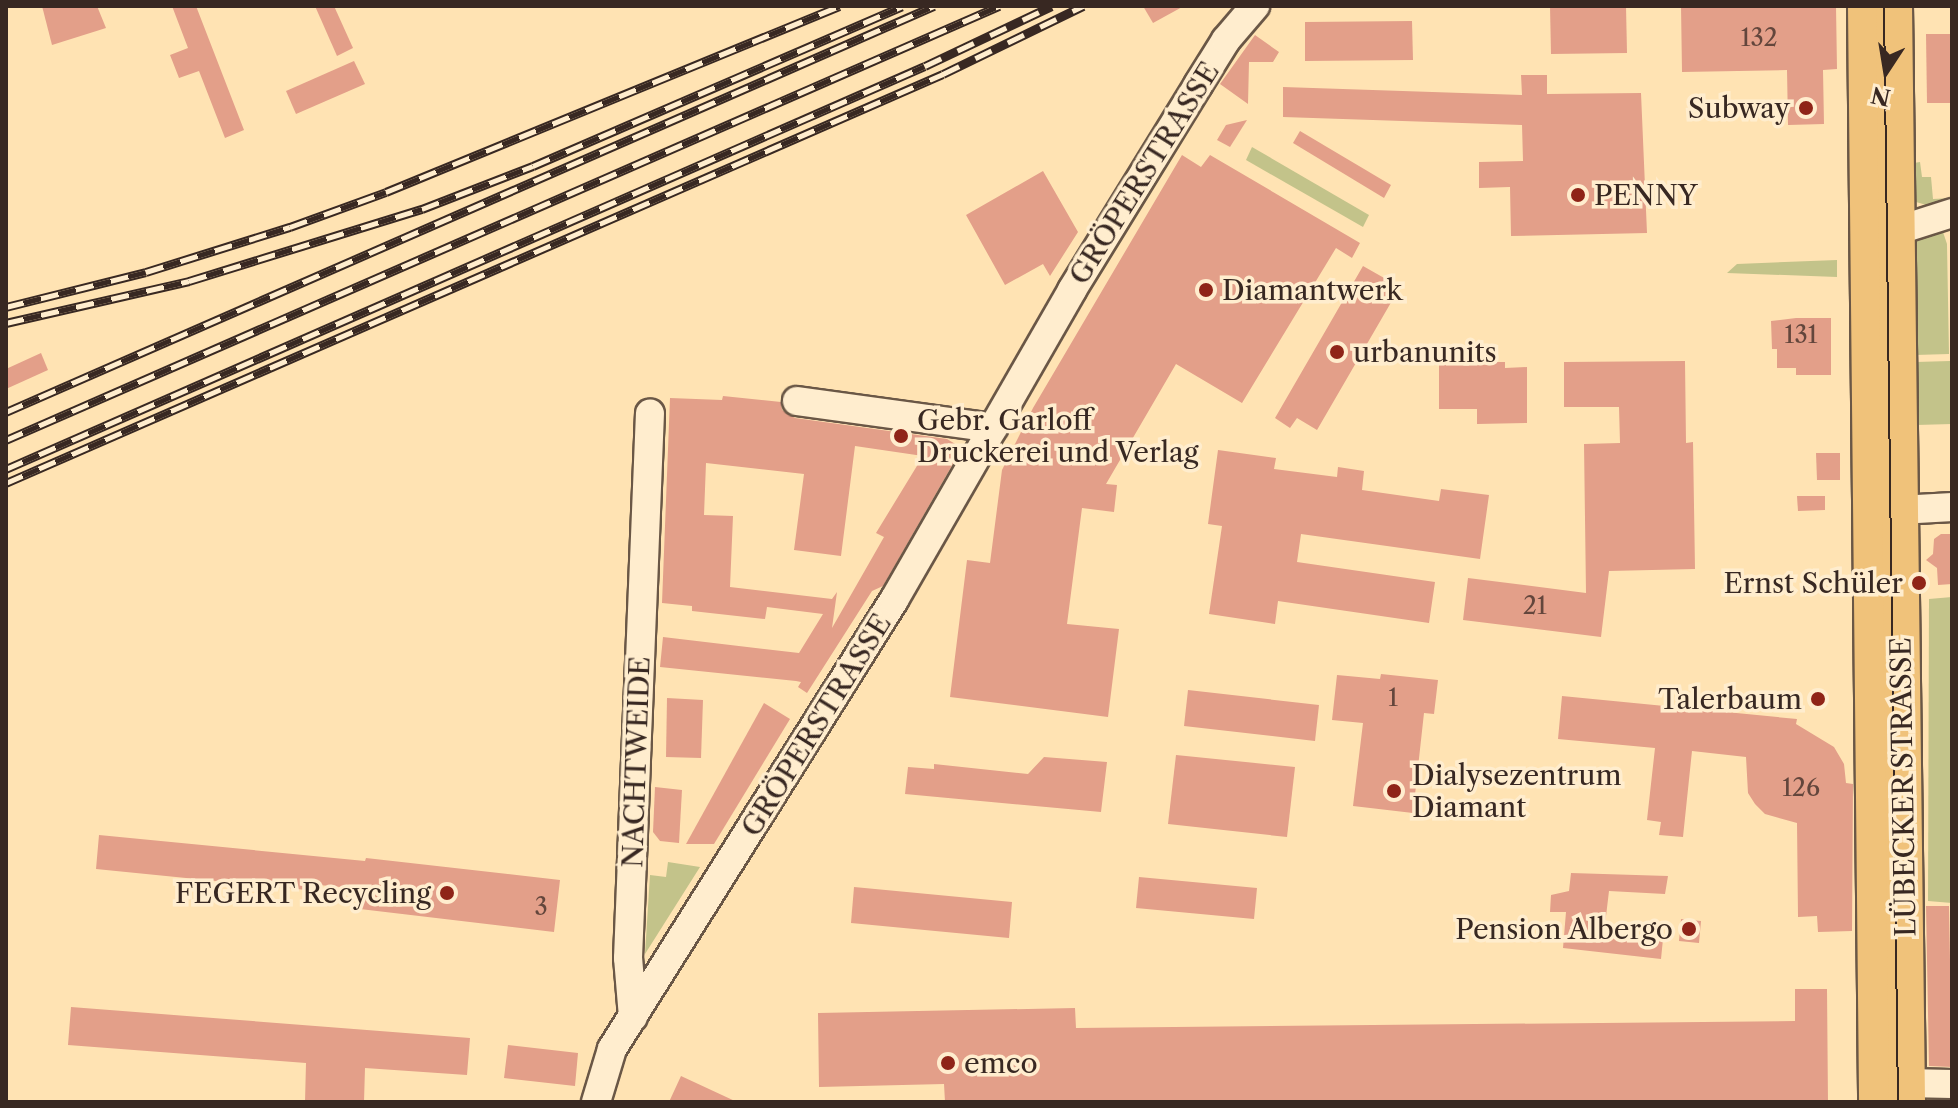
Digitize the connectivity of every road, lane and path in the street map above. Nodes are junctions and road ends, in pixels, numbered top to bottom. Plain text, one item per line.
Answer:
1 (1255, 6) edge
2 (1866, 6) edge
3 (1894, 6) edge
4 (1952, 213) edge
5 (1882, 235) junction
6 (797, 401) dead end
7 (650, 413) dead end
8 (993, 428) junction
9 (1952, 507) edge
10 (1900, 510) junction
11 (633, 1017) junction
12 (1952, 1084) edge
13 (1892, 1097) edge
14 (596, 1102) edge

1 - 8 street, GRÖPERSTRASSE
2 - 5 main road, LÜBECKER STRASSE
3 - 5 main road, LÜBECKER STRASSE
4 - 5 street
5 - 10 main road, LÜBECKER STRASSE
5 - 13 main road, LÜBECKER STRASSE
6 - 8 street
7 - 11 street, NACHTWEIDE
8 - 11 street, GRÖPERSTRASSE
9 - 10 street
10 - 13 main road, LÜBECKER STRASSE
11 - 14 street
12 - 13 street

